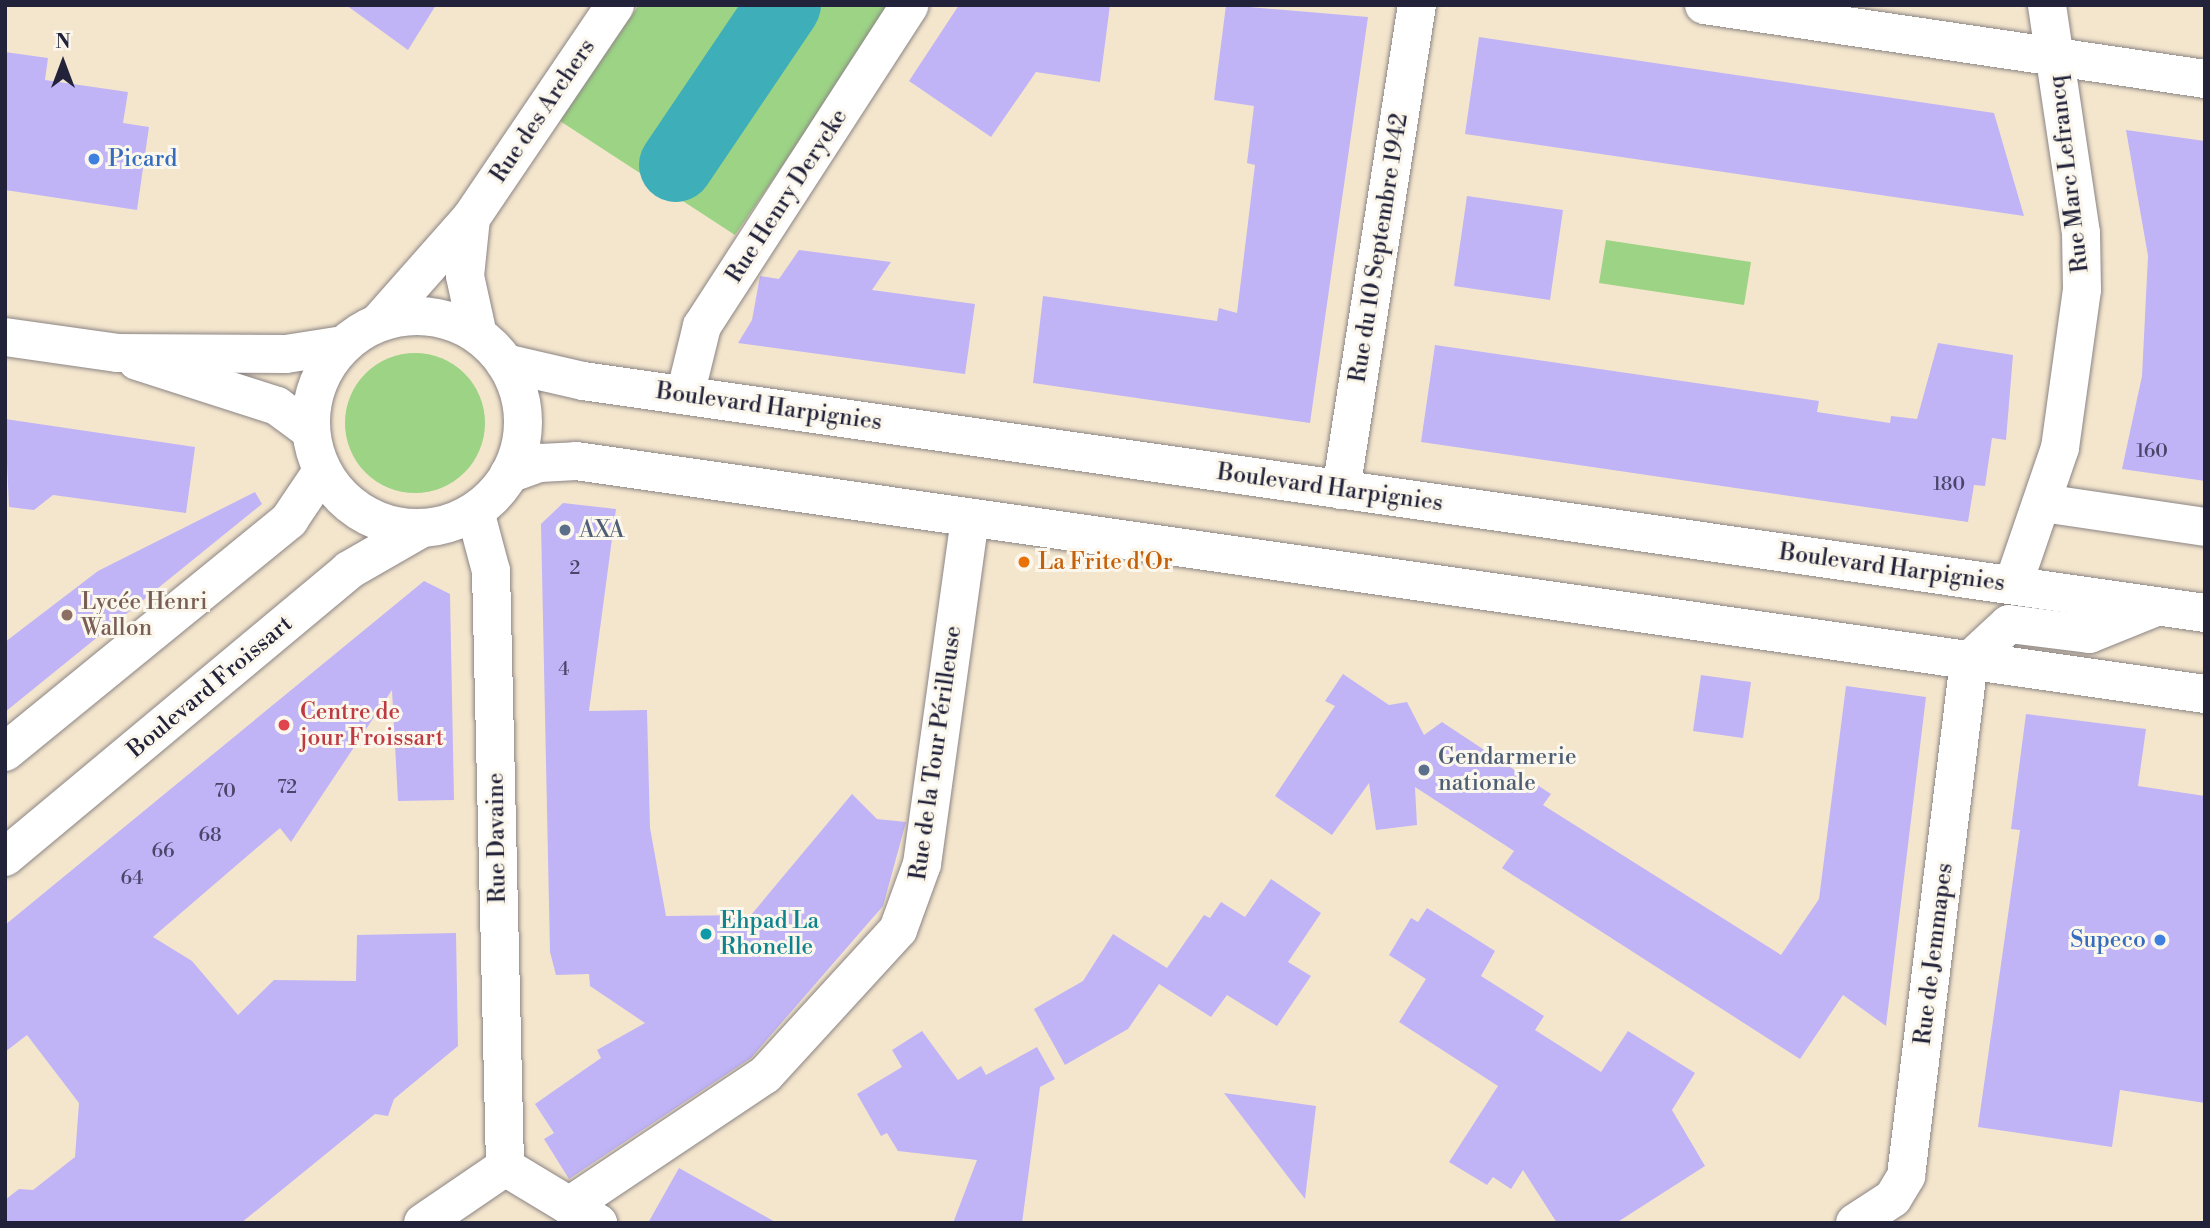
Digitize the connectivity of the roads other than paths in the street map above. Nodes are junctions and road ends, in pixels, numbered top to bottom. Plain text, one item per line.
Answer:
1 (615, 5) edge
2 (910, 5) edge
3 (1417, 5) edge
4 (1704, 5) edge
5 (2047, 5) edge
6 (2054, 57) junction
7 (2205, 79) edge
8 (471, 218) junction
9 (378, 323) junction
10 (478, 335) junction
11 (5, 337) edge
12 (343, 345) junction
13 (117, 353) junction
14 (505, 363) junction
15 (685, 396) junction
16 (311, 431) junction
17 (322, 471) junction
18 (509, 474) junction
19 (1341, 490) junction
20 (2043, 503) junction
21 (474, 511) junction
22 (970, 518) junction
23 (2205, 527) edge
24 (422, 528) junction
25 (2013, 586) junction
26 (2157, 607) junction
27 (2205, 613) edge
28 (1969, 661) junction
29 (2205, 694) edge
30 (5, 752) edge
31 (5, 858) edge
32 (505, 1167) junction
33 (583, 1214) edge
34 (423, 1223) edge
35 (1855, 1223) edge

1 - 8 main road, Rue des Archers
2 - 15 main road, Rue Henry Derycke
3 - 19 main road, Rue du 10 Septembre 1942
4 - 6 main road
5 - 6 main road, Rue Marc Lefrancq
6 - 7 main road
6 - 20 main road, Rue Marc Lefrancq
8 - 9 main road, Rue des Archers
8 - 10 main road, Rue des Archers
9 - 10 main road
9 - 12 main road
10 - 14 main road
11 - 13 main road
12 - 13 main road
12 - 16 main road
13 - 16 main road
14 - 15 main road, Boulevard Harpignies
14 - 18 main road
15 - 19 main road, Boulevard Harpignies
16 - 17 main road
17 - 24 main road
17 - 30 main road
18 - 21 main road
18 - 22 main road
19 - 25 main road, Boulevard Harpignies
20 - 23 main road
20 - 25 main road, Rue Marc Lefrancq
21 - 24 main road
21 - 32 main road, Rue Davaine
22 - 28 main road
22 - 33 main road, Rue de la Tour Périlleuse
24 - 31 main road, Boulevard Froissart
25 - 26 main road, Boulevard Harpignies
26 - 27 main road, Boulevard Harpignies
26 - 28 main road, Boulevard Harpignies
28 - 29 main road
28 - 35 main road, Rue de Jemmapes
32 - 33 main road
32 - 34 main road

